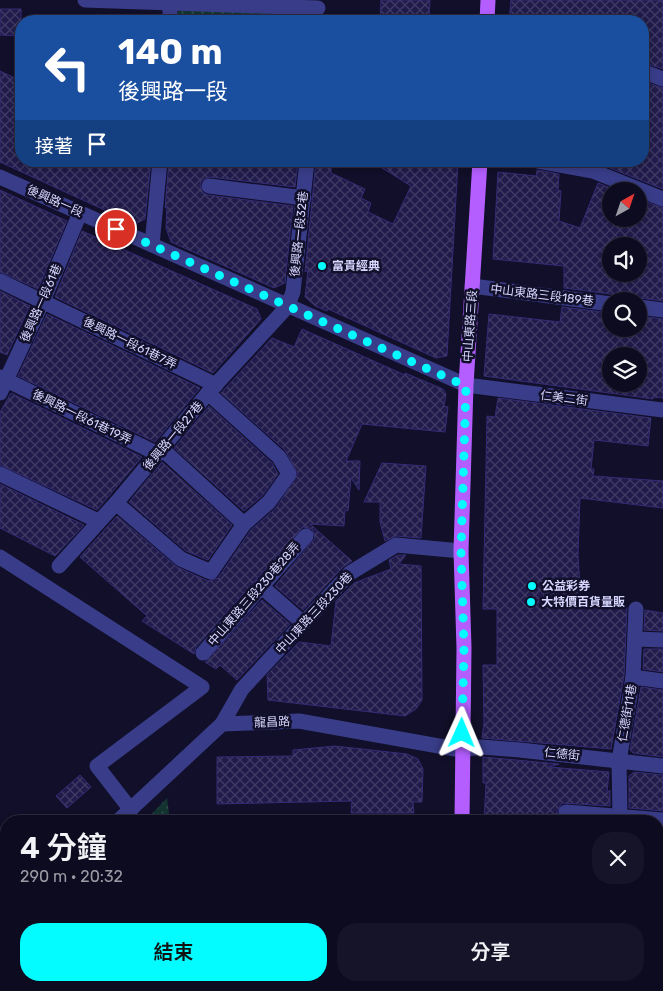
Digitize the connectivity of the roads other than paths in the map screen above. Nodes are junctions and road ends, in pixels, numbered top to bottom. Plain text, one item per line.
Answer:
1 (85, 0) edge
2 (488, 0) edge
3 (170, 5) junction
4 (318, 10) edge
5 (170, 15) edge
6 (487, 15) edge
7 (649, 74) edge
8 (663, 79) edge
9 (159, 167) edge
10 (307, 167) edge
11 (480, 167) edge
12 (575, 167) edge
13 (0, 177) edge
14 (209, 186) dead end
15 (304, 198) junction
16 (663, 199) edge
17 (80, 213) junction
18 (152, 245) junction
19 (0, 281) edge
20 (472, 286) junction
21 (43, 302) junction
22 (602, 303) edge
23 (287, 307) junction
24 (647, 308) edge
25 (663, 310) edge
26 (2, 383) edge
27 (466, 386) junction
28 (212, 389) junction
29 (663, 410) edge
30 (160, 452) junction
31 (0, 474) edge
32 (116, 504) junction
33 (98, 521) junction
34 (244, 524) junction
35 (306, 536) dead end
36 (461, 551) junction
37 (0, 557) edge
38 (59, 566) dead end
39 (261, 586) junction
40 (636, 609) dead end
41 (304, 624) junction
42 (635, 638) junction
43 (663, 640) edge
44 (203, 652) dead end
45 (633, 677) junction
46 (663, 681) edge
47 (222, 724) junction
48 (461, 750) junction
49 (619, 761) junction
50 (663, 766) edge
51 (131, 810) junction
52 (566, 812) dead end
53 (125, 815) edge
54 (462, 815) edge
55 (606, 815) edge
56 (620, 815) edge

1 - 3 street
2 - 6 main road
3 - 4 street
3 - 5 street
7 - 8 street
9 - 18 street
10 - 15 street, 後興路一段32巷
11 - 20 main road, 中山東路三段
12 - 16 street
13 - 17 street, 後興路一段
14 - 15 street
15 - 23 street, 後興路一段32巷
17 - 18 street, 後興路一段
17 - 21 street, 後興路一段61巷
18 - 23 street, 後興路一段
19 - 21 street, 後興路一段61巷7弄
20 - 22 street, 中山東路三段189巷
20 - 27 main road, 中山東路三段
21 - 26 street, 後興路一段61巷
21 - 28 street, 後興路一段61巷7弄
23 - 27 street, 後興路一段
23 - 28 street, 後興路一段27巷
24 - 25 street
26 - 30 street, 後興路一段61巷19弄
27 - 29 street, 仁美二街
27 - 36 main road, 中山東路三段
28 - 30 street, 後興路一段27巷
28 - 34 street, 後興路一段61巷7弄
30 - 32 street, 後興路一段27巷
30 - 34 street, 後興路一段61巷19弄
31 - 33 street
32 - 33 street, 後興路一段27巷
32 - 34 street
33 - 38 street, 後興路一段27巷
35 - 39 street, 中山東路三段230巷28弄
36 - 41 street, 中山東路三段230巷
36 - 48 main road, 中山東路三段
37 - 51 street
39 - 41 street
39 - 44 street, 中山東路三段230巷28弄
40 - 42 street, 仁德街11巷
41 - 47 street, 中山東路三段230巷
42 - 43 street
42 - 45 street, 仁德街11巷
45 - 46 street
45 - 49 street, 仁德街11巷
47 - 48 street, 龍昌路
47 - 51 street
48 - 49 street, 仁德街
48 - 54 main road, 中山東路三段
49 - 50 street, 仁德街
49 - 56 street, 仁德街11巷
51 - 53 street
52 - 55 street

